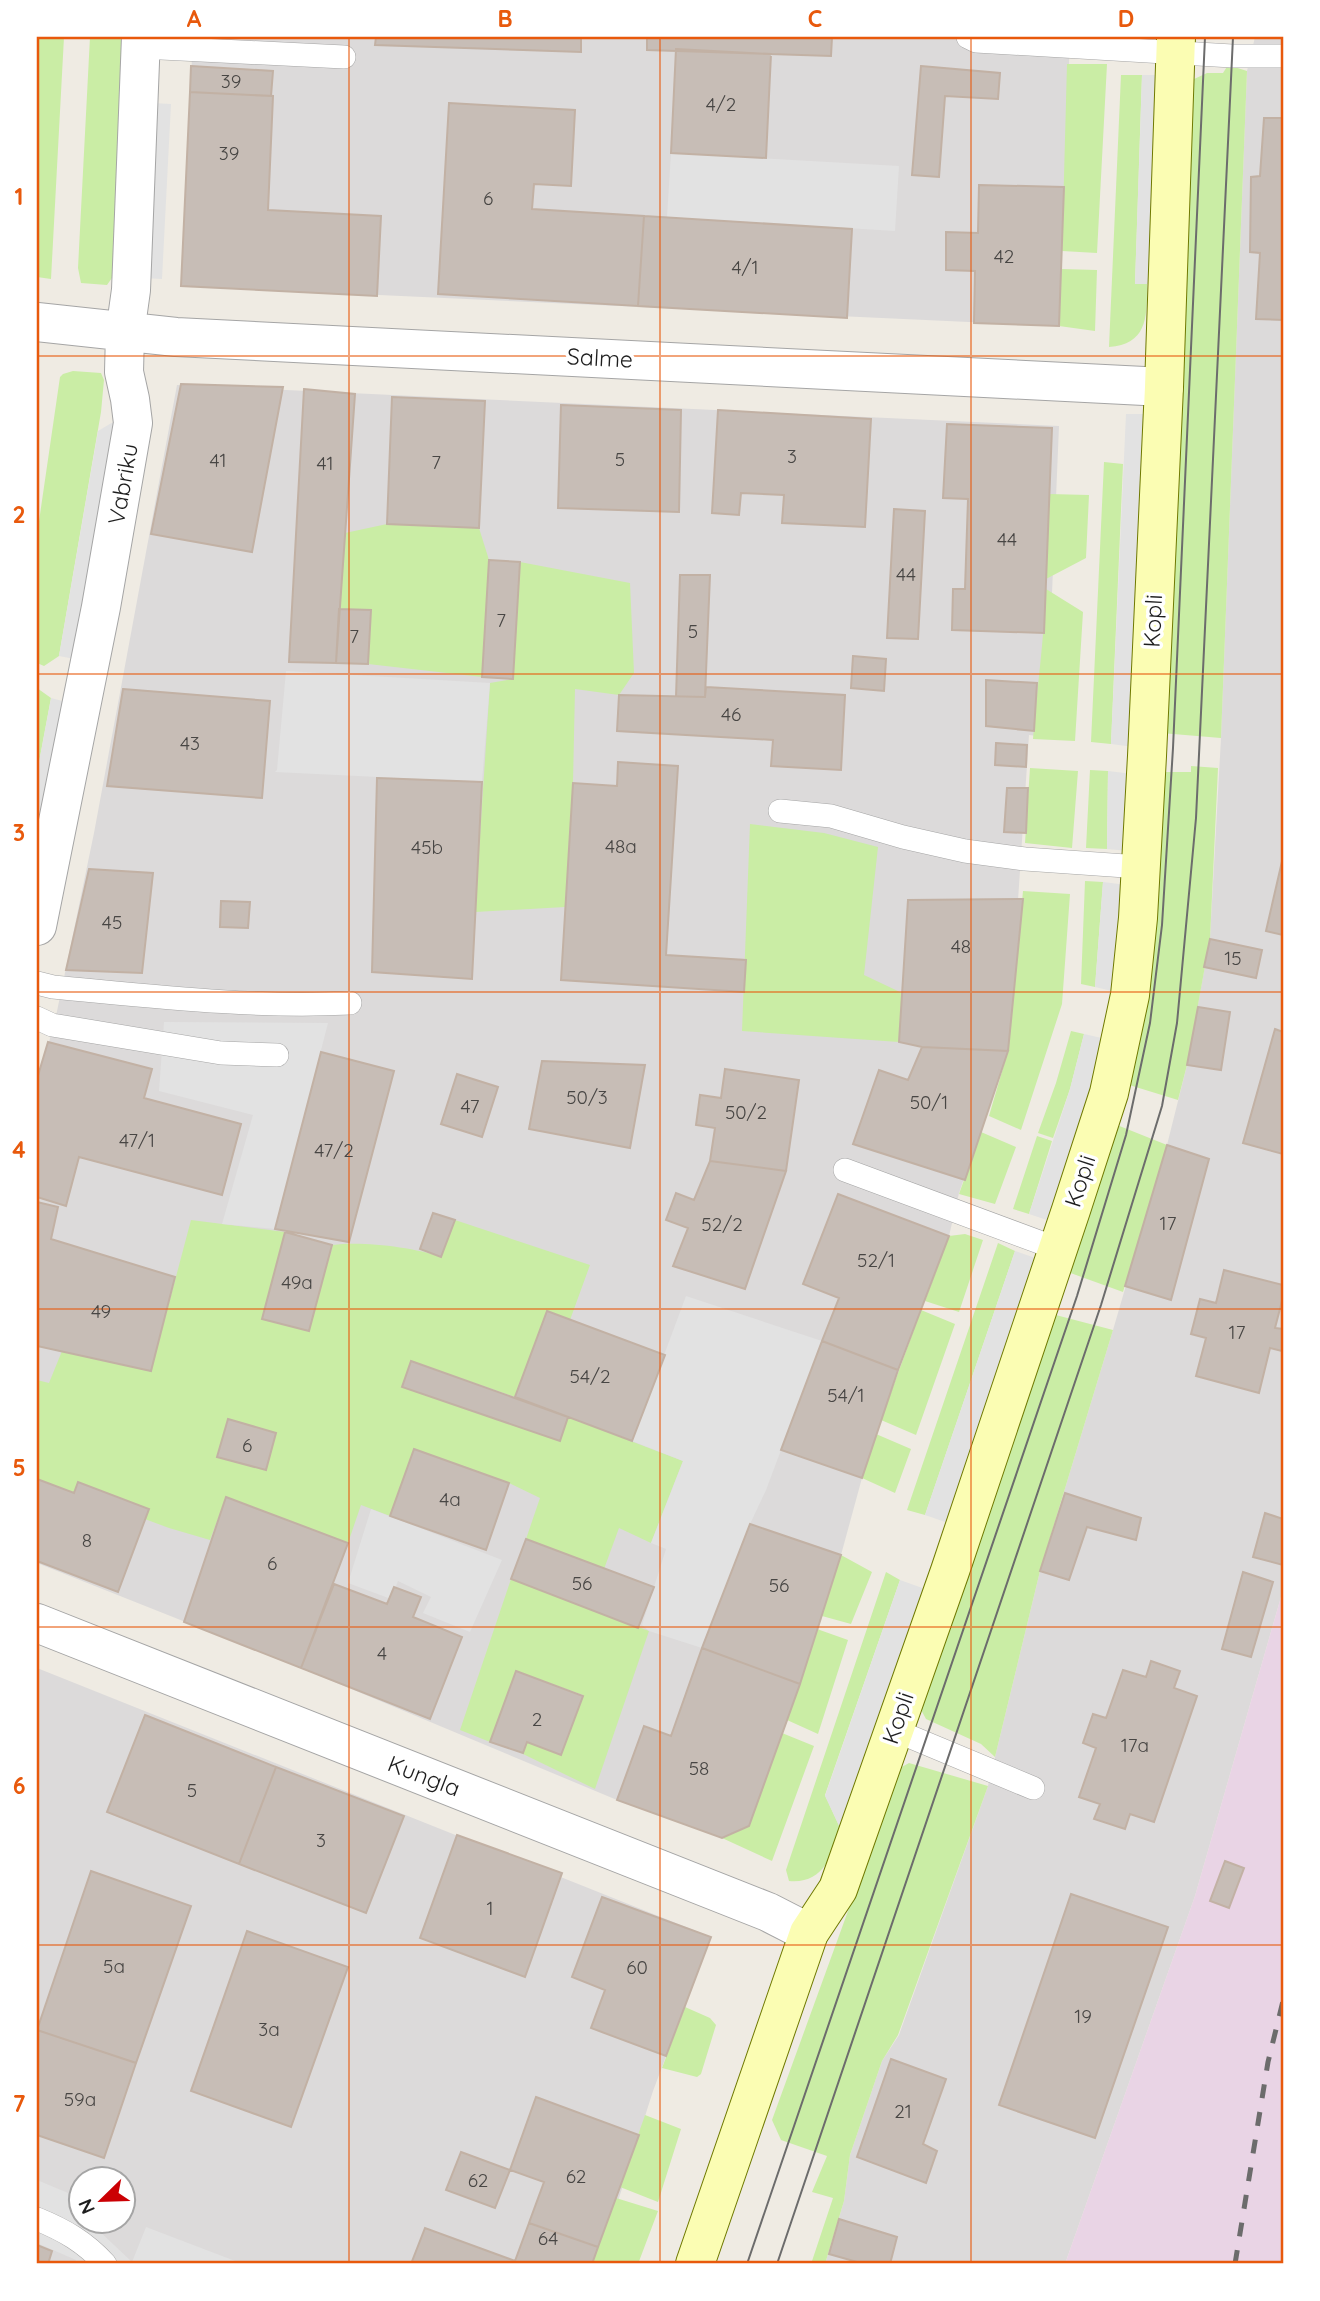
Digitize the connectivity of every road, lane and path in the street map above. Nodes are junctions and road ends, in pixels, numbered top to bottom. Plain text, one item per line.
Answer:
1 (968, 37) edge
2 (141, 42) edge
3 (1175, 45) edge
4 (1283, 56) edge
5 (344, 57) dead end
6 (37, 322) edge
7 (125, 333) junction
8 (1164, 387) junction
9 (780, 811) dead end
10 (1140, 867) junction
11 (37, 926) edge
12 (37, 983) edge
13 (350, 1003) dead end
14 (37, 1018) edge
15 (277, 1055) dead end
16 (845, 1170) dead end
17 (1058, 1249) junction
18 (37, 1623) edge
19 (894, 1730) junction
20 (1033, 1788) dead end
21 (809, 1933) junction
22 (37, 2219) edge
23 (105, 2264) edge
24 (695, 2264) edge

1 - 3 lane
2 - 5 lane
2 - 7 street, Vabriku
3 - 4 lane
3 - 8 street, Kopli
6 - 7 street, Salme
7 - 8 street, Salme
7 - 11 street, Vabriku
8 - 10 street, Kopli
9 - 10 lane
10 - 17 street, Kopli
12 - 13 lane
14 - 15 lane
16 - 17 lane
17 - 19 street, Kopli
18 - 21 street, Kungla
19 - 20 lane
19 - 21 street, Kopli
21 - 24 street, Kopli
22 - 23 lane

